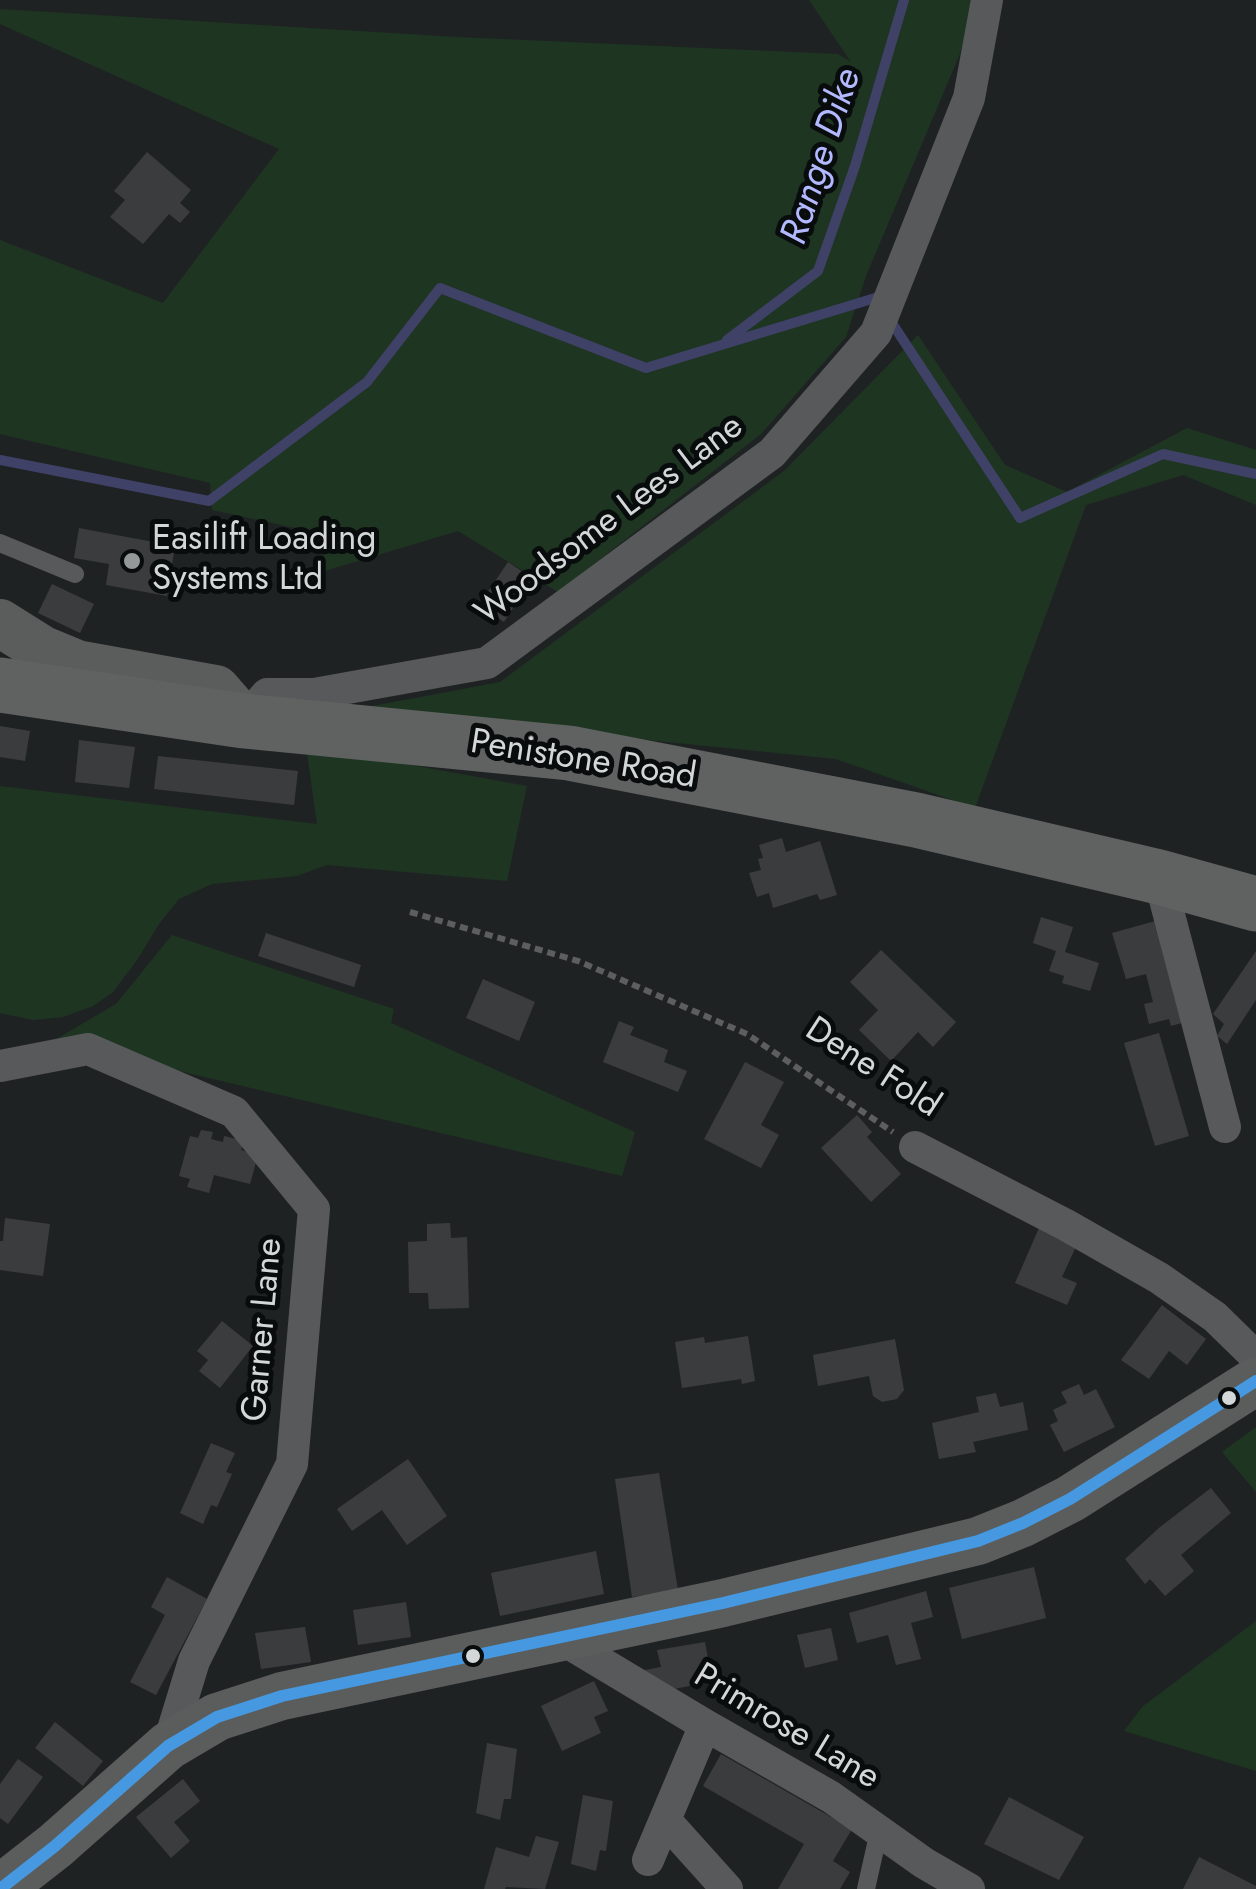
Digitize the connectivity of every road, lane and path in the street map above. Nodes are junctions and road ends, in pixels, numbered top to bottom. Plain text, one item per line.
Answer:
1 (988, 0) edge
2 (0, 544) edge
3 (75, 574) dead end
4 (0, 623) edge
5 (0, 685) edge
6 (244, 720) junction
7 (1158, 877) junction
8 (1256, 904) edge
9 (410, 912) dead end
10 (0, 1066) edge
11 (1225, 1127) dead end
12 (915, 1146) joint
13 (1256, 1358) edge
14 (1256, 1382) edge
15 (560, 1638) junction
16 (704, 1725) junction
17 (168, 1746) junction
18 (665, 1820) junction
19 (879, 1831) junction
20 (648, 1860) dead end
21 (0, 1888) edge
22 (726, 1889) edge
23 (866, 1889) edge
24 (969, 1889) edge

1 - 6 street, Woodsome Lees Lane
2 - 3 lane
4 - 6 street
5 - 6 highway, Penistone Road
6 - 7 highway, Penistone Road
7 - 8 highway, Penistone Road
7 - 11 street
9 - 12 path, Dene Fold
10 - 17 street, Garner Lane
12 - 13 street, Dene Fold
14 - 15 street
15 - 16 street, Primrose Lane
15 - 17 street
16 - 18 street
16 - 19 street, Primrose Lane
17 - 21 street
18 - 20 street
18 - 22 street
19 - 23 lane
19 - 24 street, Primrose Lane

